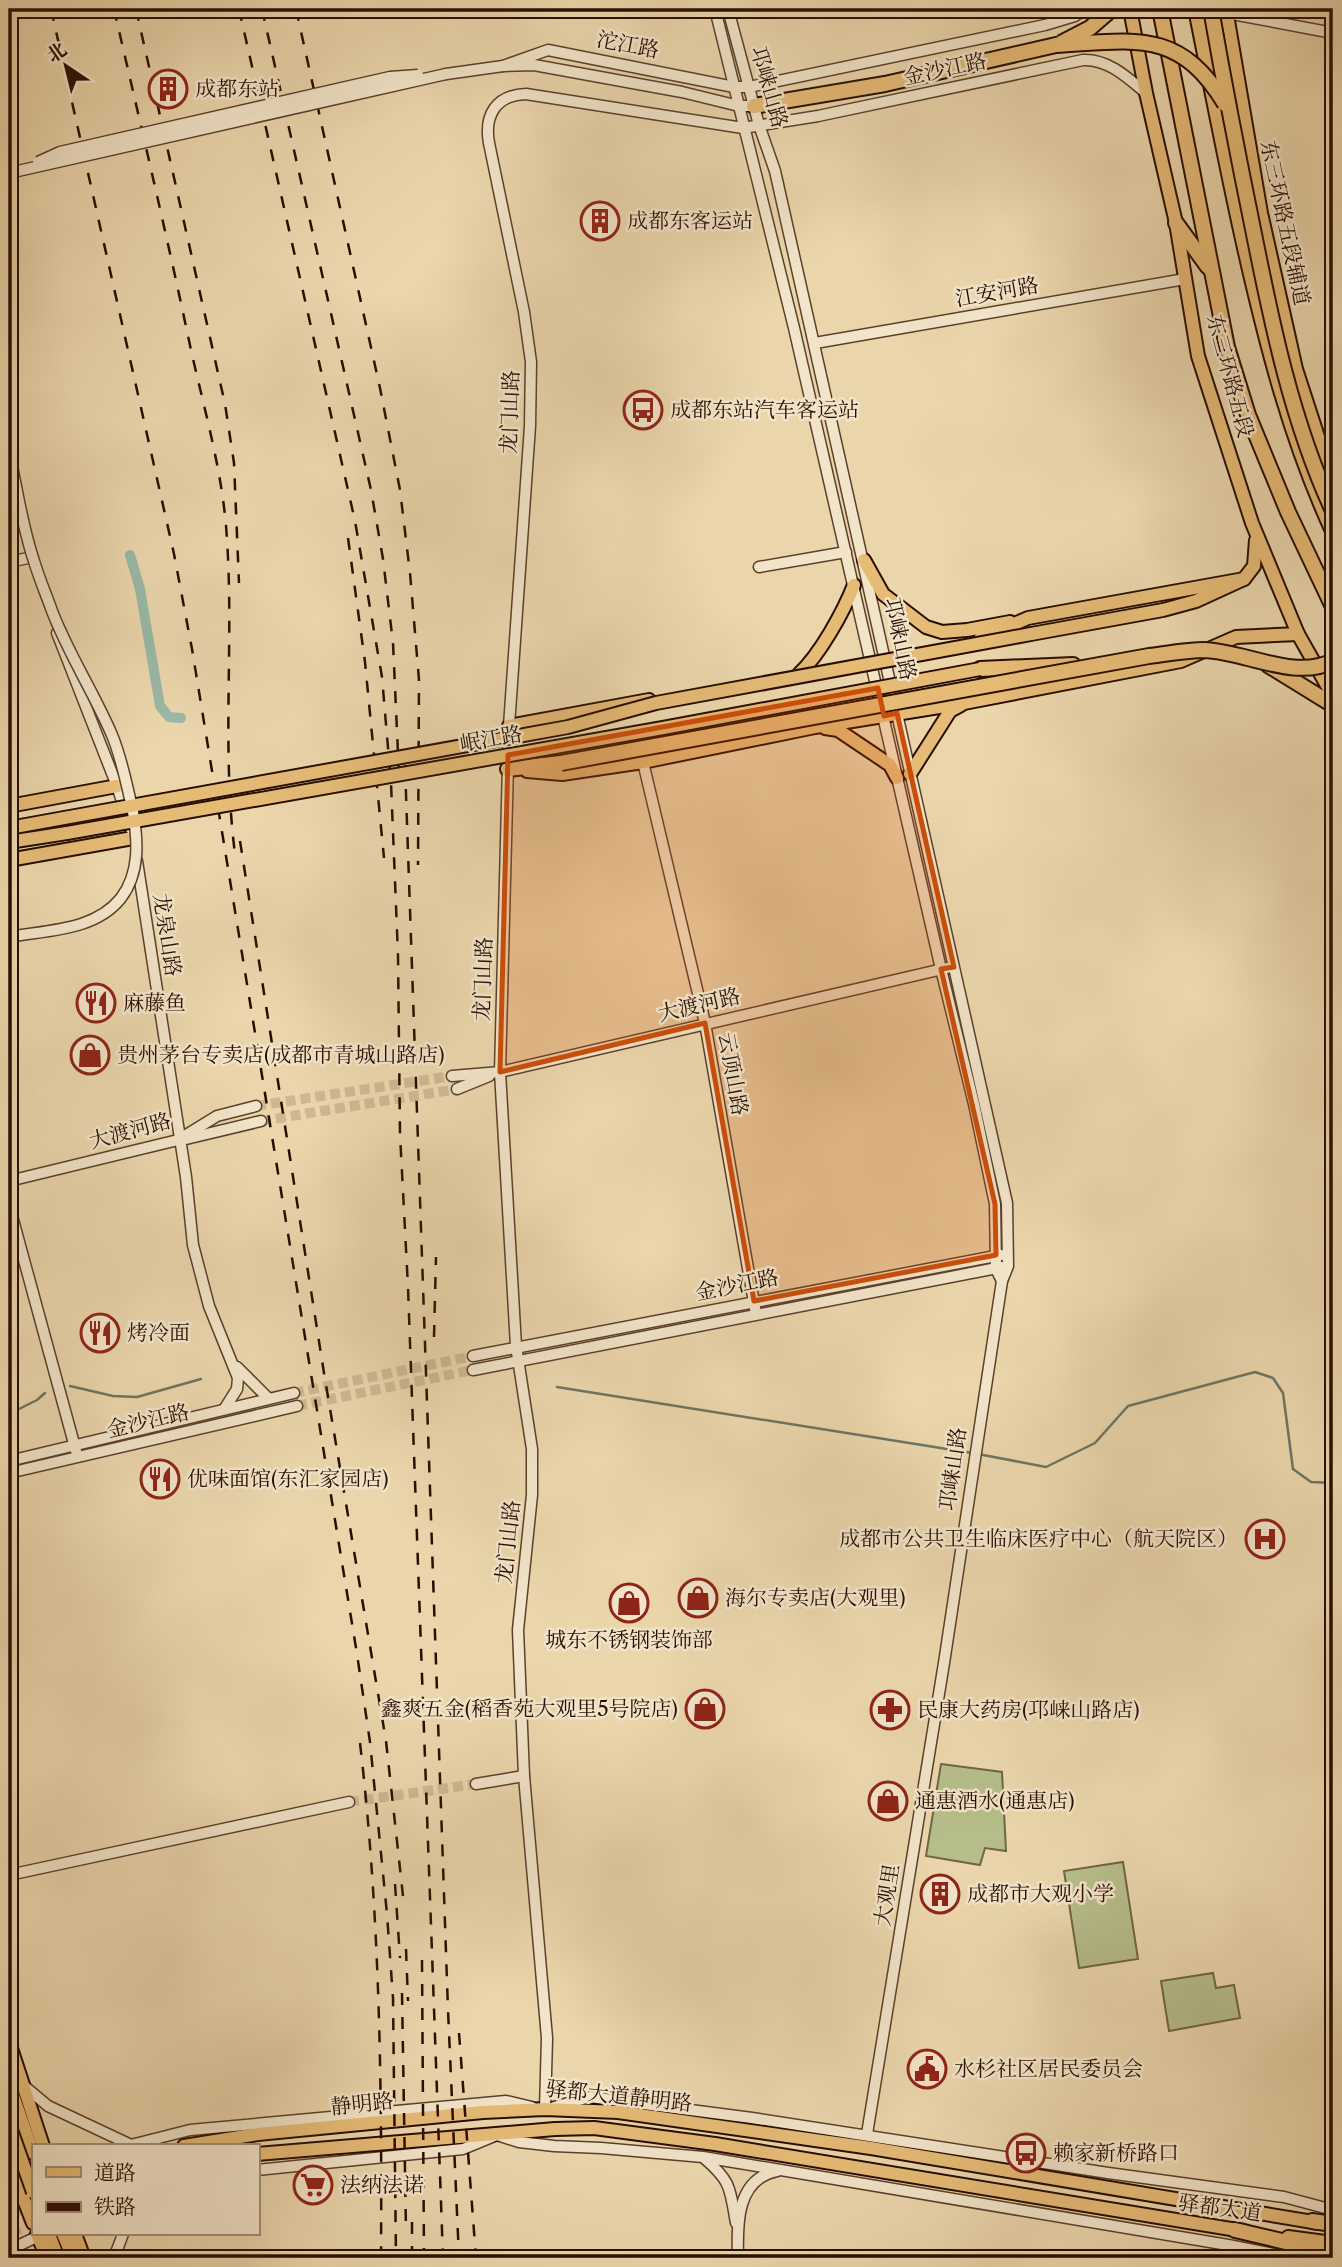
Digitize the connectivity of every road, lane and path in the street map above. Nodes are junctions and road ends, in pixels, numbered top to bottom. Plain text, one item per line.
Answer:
1 (715, 9) edge
2 (728, 9) edge
3 (1085, 9) edge
4 (1112, 9) edge
5 (1130, 9) edge
6 (1160, 9) edge
7 (1196, 9) edge
8 (1210, 9) edge
9 (1226, 11) edge
10 (1333, 33) edge
11 (1056, 46) junction
12 (503, 66) junction
13 (734, 87) junction
14 (749, 87) junction
15 (1146, 93) junction
16 (738, 106) junction
17 (754, 106) junction
18 (1229, 111) junction
19 (759, 125) junction
20 (743, 128) junction
21 (14, 172) edge
22 (1176, 223) junction
23 (1210, 271) junction
24 (1185, 279) junction
25 (815, 343) junction
26 (1320, 443) junction
27 (9, 452) edge
28 (1333, 467) edge
29 (9, 476) edge
30 (1333, 511) edge
31 (1252, 523) junction
32 (1333, 531) edge
33 (846, 552) junction
34 (28, 558) junction
35 (864, 560) junction
36 (9, 562) edge
37 (759, 567) dead end
38 (1244, 579) junction
39 (854, 586) junction
40 (1333, 607) edge
41 (1028, 618) junction
42 (1298, 634) junction
43 (878, 659) junction
44 (1333, 661) edge
45 (1264, 662) junction
46 (1099, 664) junction
47 (980, 669) joint
48 (799, 674) junction
49 (1333, 696) edge
50 (964, 703) junction
51 (1333, 705) edge
52 (890, 714) junction
53 (509, 726) junction
54 (815, 727) junction
55 (643, 762) junction
56 (508, 769) junction
57 (904, 776) junction
58 (117, 786) junction
59 (9, 806) edge
60 (9, 828) edge
61 (133, 838) junction
62 (10, 842) edge
63 (9, 860) edge
64 (9, 937) edge
65 (954, 967) junction
66 (941, 969) junction
67 (705, 1023) junction
68 (500, 1072) junction
69 (452, 1076) tunnel mouth
70 (457, 1088) tunnel mouth
71 (256, 1107) tunnel mouth
72 (261, 1121) tunnel mouth
73 (178, 1140) junction
74 (9, 1181) edge
75 (9, 1205) edge
76 (1008, 1253) junction
77 (996, 1255) junction
78 (1008, 1266) junction
79 (996, 1269) junction
80 (1002, 1281) junction
81 (754, 1301) junction
82 (756, 1314) junction
83 (516, 1346) junction
84 (473, 1356) tunnel mouth
85 (517, 1360) junction
86 (231, 1361) junction
87 (474, 1370) tunnel mouth
88 (294, 1393) tunnel mouth
89 (268, 1398) junction
90 (297, 1406) tunnel mouth
91 (225, 1408) junction
92 (75, 1445) junction
93 (78, 1457) junction
94 (9, 1461) edge
95 (9, 1474) edge
96 (944, 1662) joint
97 (524, 1776) junction
98 (476, 1784) tunnel mouth
99 (349, 1802) tunnel mouth
100 (9, 1875) edge
101 (9, 2042) edge
102 (9, 2084) edge
103 (23, 2085) junction
104 (545, 2109) junction
105 (9, 2124) edge
106 (867, 2134) junction
107 (497, 2135) junction
108 (42, 2144) edge
109 (125, 2144) edge
110 (137, 2144) edge
111 (196, 2144) edge
112 (32, 2149) edge
113 (259, 2154) edge
114 (703, 2158) junction
115 (9, 2161) edge
116 (259, 2170) edge
117 (785, 2170) junction
118 (29, 2191) edge
119 (9, 2199) edge
120 (1100, 2209) joint
121 (1229, 2209) joint
122 (1333, 2210) edge
123 (32, 2215) edge
124 (1312, 2221) joint
125 (1333, 2225) edge
126 (737, 2229) junction
127 (1234, 2230) junction
128 (38, 2236) edge
129 (42, 2236) edge
130 (43, 2236) edge
131 (64, 2236) edge
132 (76, 2236) edge
133 (123, 2236) edge
134 (1333, 2243) edge
135 (9, 2250) edge
136 (1333, 2253) edge
137 (47, 2258) edge
138 (58, 2258) edge
139 (73, 2258) edge
140 (84, 2258) edge
141 (114, 2258) edge
142 (738, 2258) edge
143 (1294, 2258) edge

1 - 13 street, 邛崃山路
2 - 14 street, 邛崃山路
3 - 14 street, 金沙江路
4 - 11 highway, bridge
5 - 15 main road, 东三环路五段
6 - 23 highway, 东三环路五段
7 - 32 highway, 东三环路五段
8 - 18 highway, bridge
9 - 10 street
9 - 26 main road, 东三环路五段辅道
11 - 17 highway
11 - 18 highway, bridge
12 - 13 street, 沱江路
12 - 16 street
12 - 21 street, bridge
13 - 14 street, 沱江路
13 - 16 street, 邛崃山路
14 - 17 street, 邛崃山路
15 - 19 street, 金沙江路
15 - 22 main road, 东三环路五段
16 - 17 street
16 - 20 street, 邛崃山路
17 - 19 street, 邛崃山路
18 - 30 highway, bridge
19 - 20 street, 金沙江路
19 - 25 street, 邛崃山路
20 - 33 street, 邛崃山路
20 - 53 street, 龙门山路
22 - 23 highway
22 - 24 main road, 东三环路五段
23 - 40 highway, 东三环路五段
24 - 25 street, 江安河路
24 - 31 main road, 东三环路五段
25 - 35 street, 邛崃山路
26 - 28 main road
26 - 30 highway
27 - 64 street, bridge
29 - 34 street, 龙泉山路
31 - 38 main road
31 - 42 main road, 东三环路五段
33 - 37 street
33 - 39 street, 邛崃山路
34 - 36 street
34 - 58 street, 龙泉山路
35 - 41 main road
35 - 43 street, 邛崃山路
38 - 41 main road
38 - 60 main road, 岷江路, bridge
39 - 43 street, 邛崃山路
39 - 48 main road
41 - 43 main road
42 - 49 main road, 东三环路五段
42 - 50 main road
43 - 48 main road
43 - 52 street, 邛崃山路
44 - 45 highway, bridge
45 - 46 highway, bridge
45 - 51 highway
46 - 47 highway, bridge
46 - 56 highway, bridge
47 - 62 main road, 岷江路, bridge
48 - 53 main road
50 - 52 main road
50 - 57 main road
52 - 54 main road
52 - 57 street, 邛崃山路
53 - 56 street, 龙门山路
54 - 55 main road
54 - 57 main road
55 - 56 main road
55 - 67 street, 云顶山路
56 - 68 street, 龙门山路
57 - 65 street, 邛崃山路
57 - 66 street, 邛崃山路
58 - 59 main road
58 - 61 street, 龙泉山路
61 - 63 main road
61 - 73 street, 龙泉山路
65 - 66 street, 大渡河路
65 - 76 street, 邛崃山路
66 - 67 street, 大渡河路
66 - 77 street, 邛崃山路
67 - 68 street, 大渡河路
67 - 81 street, 云顶山路
68 - 69 street, 大渡河路
68 - 70 street
68 - 83 street, 龙门山路
71 - 73 street, 大渡河路
72 - 73 street
73 - 74 street, 大渡河路
73 - 86 street, 龙泉山路
75 - 92 street
76 - 77 street, 金沙江路
76 - 78 street, 邛崃山路
77 - 79 street, 邛崃山路
77 - 81 street, 金沙江路
78 - 79 street, 金沙江路
78 - 80 street, 邛崃山路
79 - 80 street, 邛崃山路
79 - 82 street, 金沙江路
80 - 96 street, 邛崃山路
81 - 82 street, 云顶山路
81 - 83 street, 金沙江路
82 - 85 street, 金沙江路
83 - 84 street, 金沙江路
83 - 85 street, 龙门山路
85 - 87 street, 金沙江路
85 - 97 street, 龙门山路
86 - 89 street
86 - 91 street, 龙泉山路
88 - 89 street, 金沙江路
89 - 91 street, 金沙江路
90 - 93 street, 金沙江路
91 - 92 street, 金沙江路
92 - 93 street
92 - 94 street, 金沙江路
93 - 95 street, 金沙江路
96 - 106 street, 大观里
97 - 98 street
97 - 104 street, 龙门山路
99 - 100 street
101 - 103 main road
102 - 112 main road
103 - 108 main road
103 - 109 street
104 - 106 street
104 - 110 street, 驿都大道静明路
104 - 111 main road, 静明路
104 - 121 main road, 驿都大道静明路
105 - 118 main road, bridge
106 - 122 street
107 - 113 main road, 静明路
107 - 114 street
107 - 116 street, 驿都大道静明路
107 - 120 main road, 驿都大道静明路
114 - 117 street
114 - 126 street
115 - 118 main road
117 - 126 street
117 - 143 street
118 - 119 street
118 - 123 main road
120 - 127 main road, 驿都大道
121 - 124 main road, 驿都大道
124 - 125 highway
126 - 142 street
127 - 134 main road, 驿都大道
127 - 136 highway
128 - 135 street
129 - 137 main road
130 - 138 main road
131 - 139 main road
132 - 140 main road
133 - 141 street

